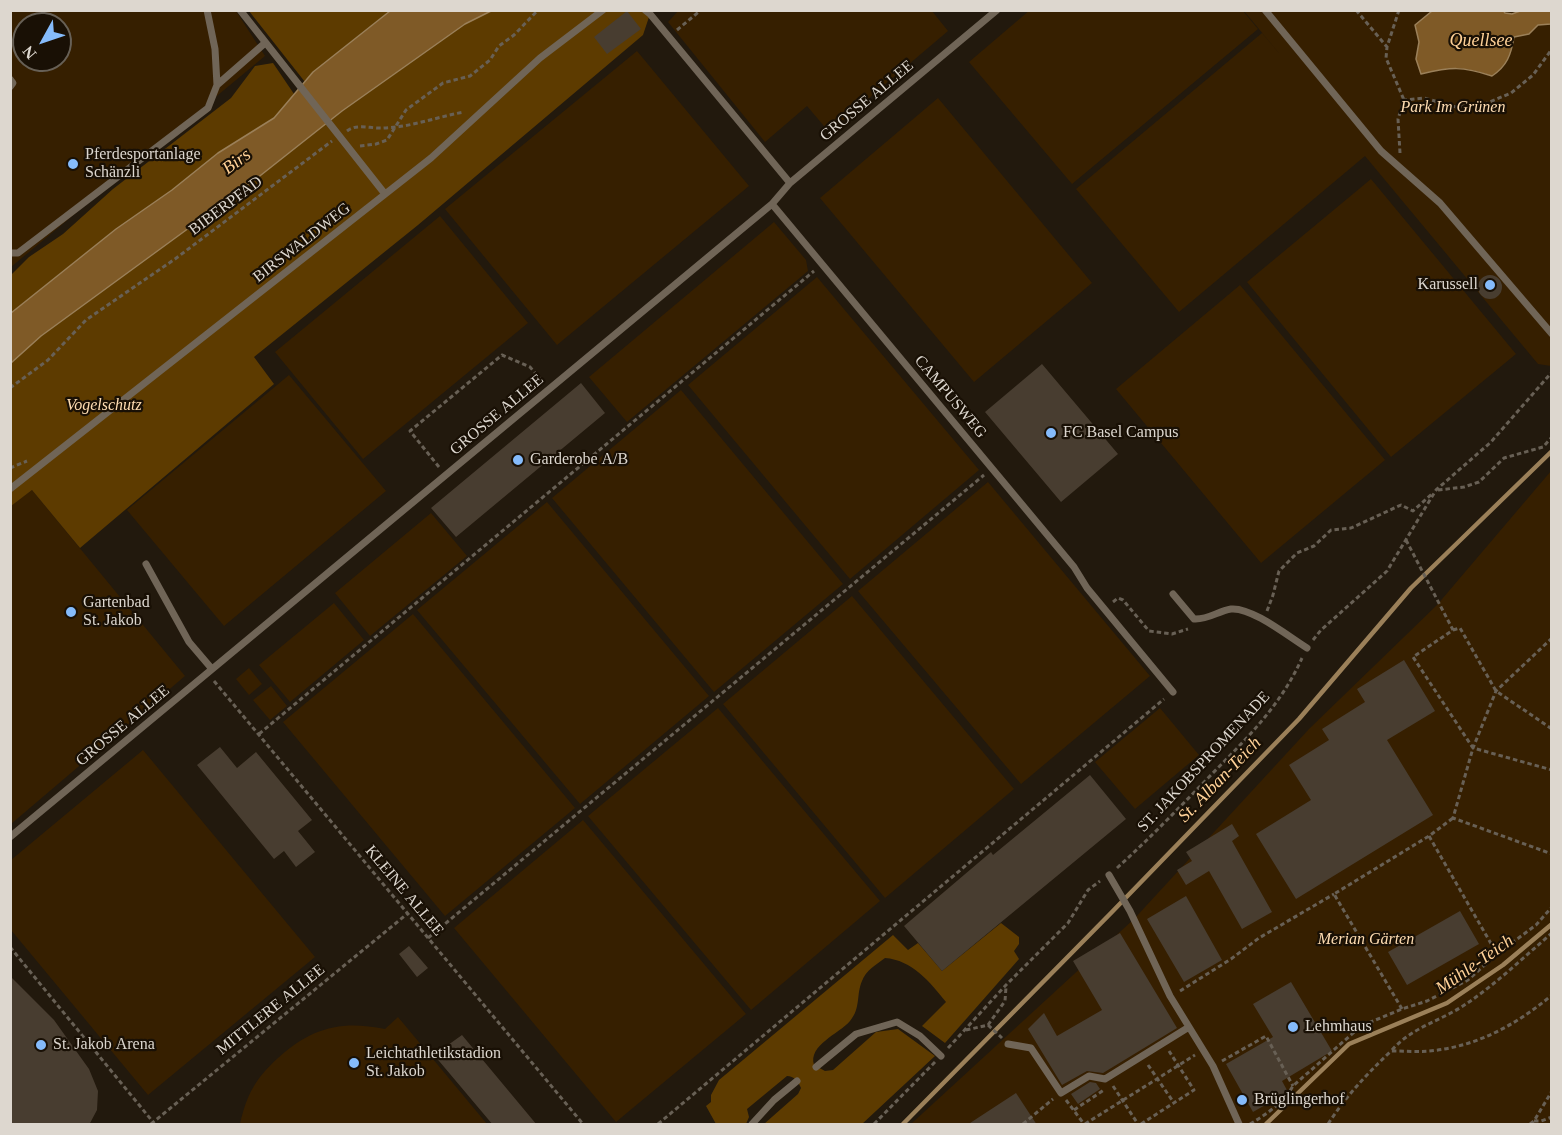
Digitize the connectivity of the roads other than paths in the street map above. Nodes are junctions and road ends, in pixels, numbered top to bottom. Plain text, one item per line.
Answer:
1 (207, 10) edge
2 (240, 10) edge
3 (603, 10) edge
4 (645, 10) edge
5 (997, 10) edge
6 (1264, 10) edge
7 (265, 43) junction
8 (10, 79) edge
9 (217, 85) junction
10 (10, 87) edge
11 (790, 183) junction
12 (385, 194) junction
13 (772, 204) junction
14 (10, 253) edge
15 (1551, 334) edge
16 (10, 489) edge
17 (146, 564) dead end
18 (1173, 594) dead end
19 (1307, 648) road end
20 (210, 671) junction
21 (1173, 692) road end
22 (10, 837) edge
23 (1109, 875) road end
24 (1189, 1027) junction
25 (1008, 1044) road end
26 (941, 1056) road end
27 (816, 1067) dead end
28 (797, 1081) dead end
29 (752, 1125) edge
30 (1239, 1125) edge

1 - 9 lane
2 - 7 lane
3 - 12 lane, BIRSWALDWEG
4 - 11 lane
5 - 11 lane, GROSSE ALLEE
6 - 15 lane
7 - 9 lane
7 - 12 lane
8 - 10 lane
9 - 14 lane
11 - 13 lane, GROSSE ALLEE
12 - 16 lane, BIRSWALDWEG
13 - 20 lane, GROSSE ALLEE
13 - 21 lane, CAMPUSWEG
17 - 20 lane
18 - 19 lane
20 - 22 lane, GROSSE ALLEE
23 - 24 lane
24 - 25 lane
24 - 30 lane
26 - 27 lane
28 - 29 lane

